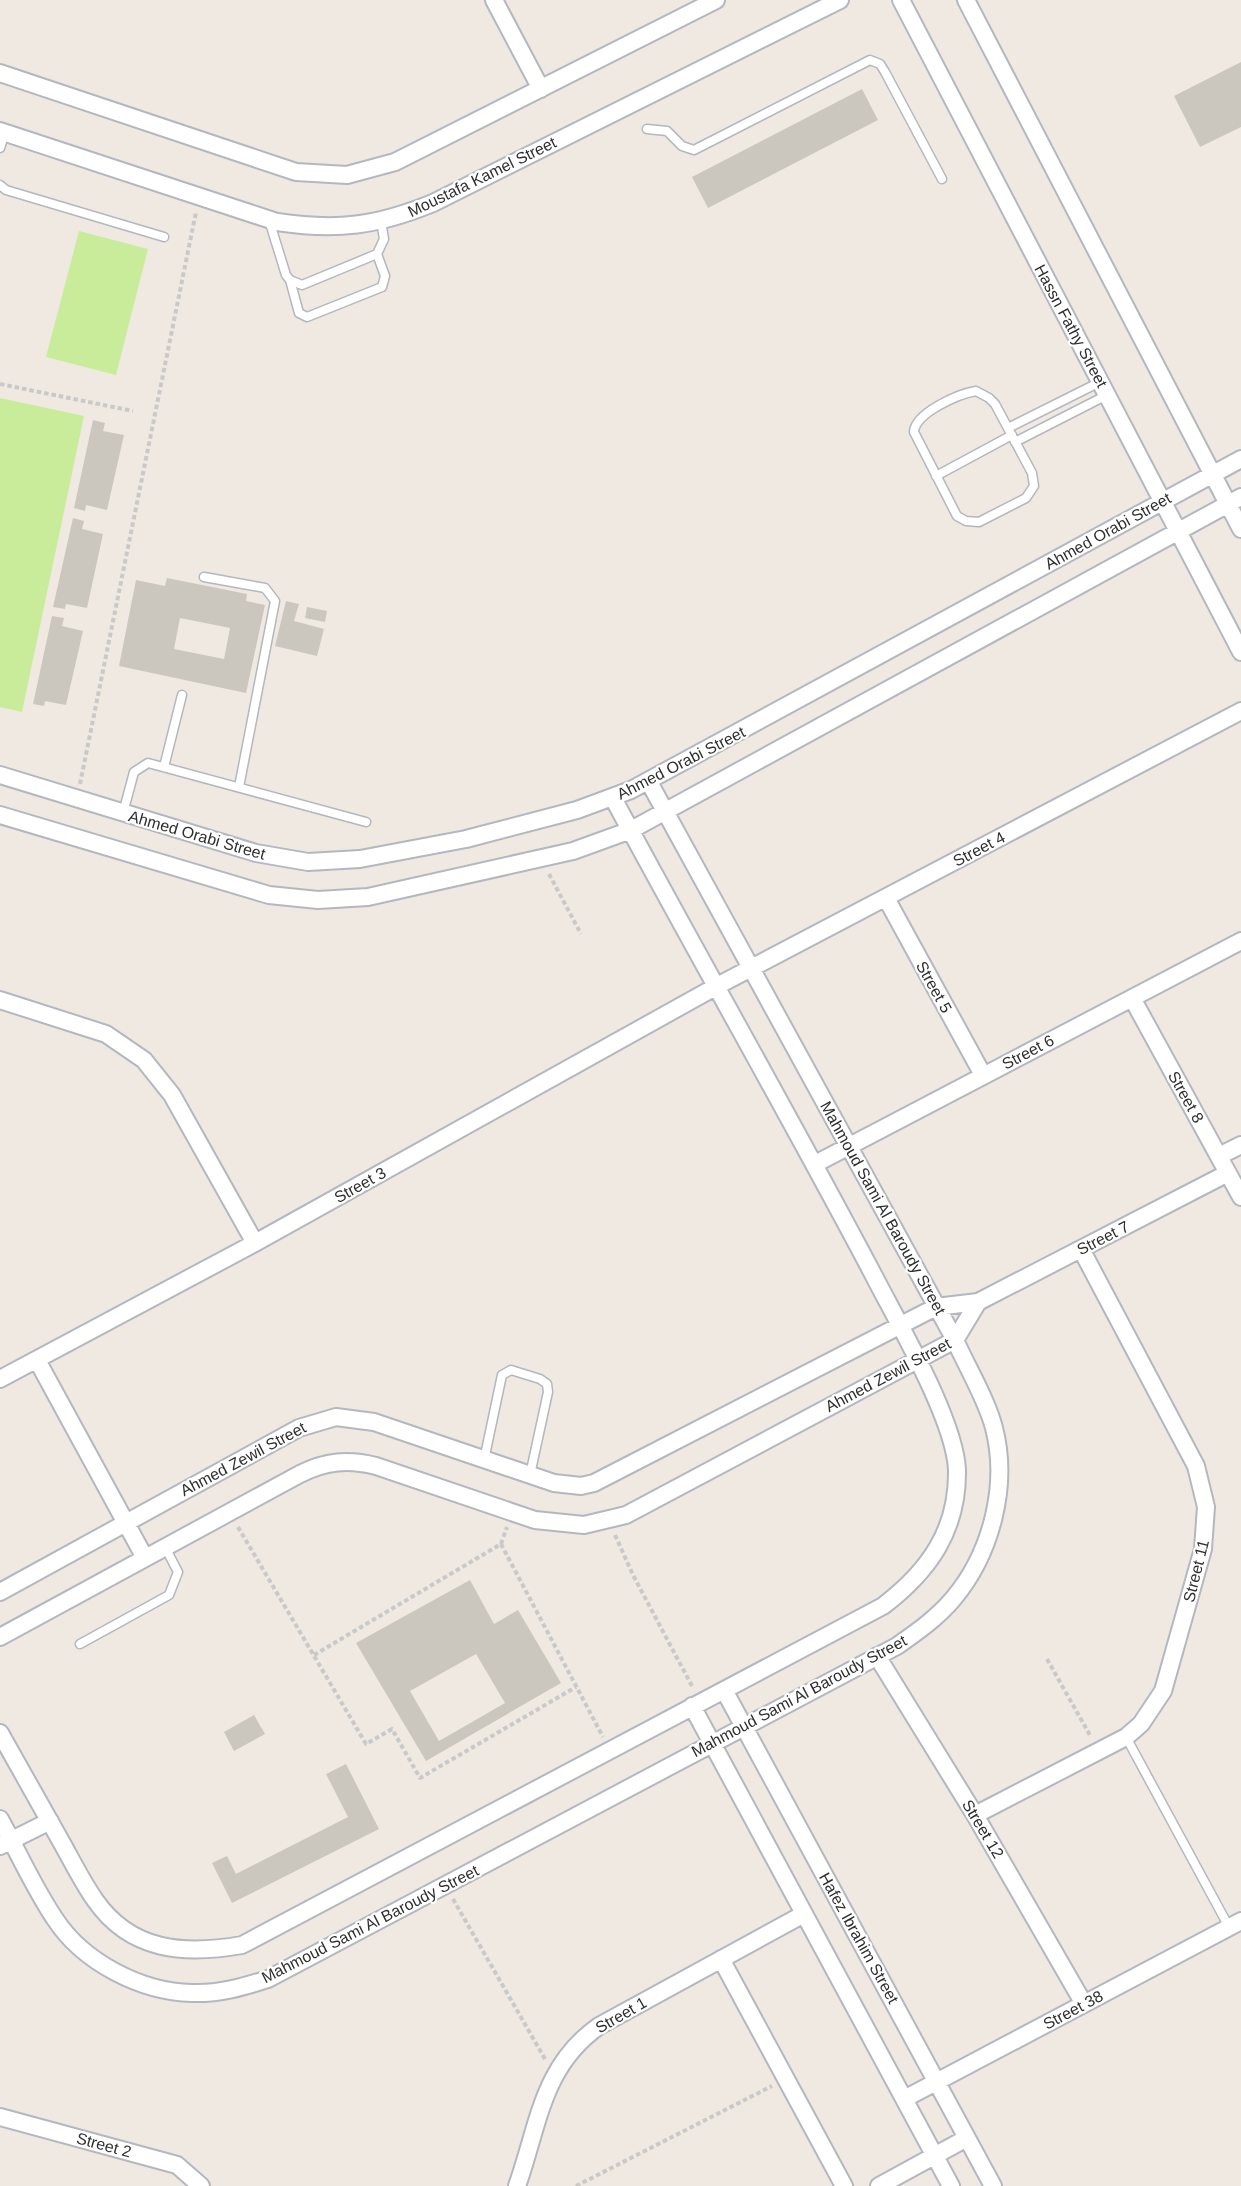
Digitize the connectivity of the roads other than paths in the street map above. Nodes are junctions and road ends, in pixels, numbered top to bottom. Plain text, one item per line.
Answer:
1 (494, 0) edge
2 (716, 0) edge
3 (840, 0) edge
4 (901, 0) edge
5 (966, 0) edge
6 (0, 73) edge
7 (541, 88) junction
8 (647, 129) dead end
9 (2, 137) edge
10 (942, 179) dead end
11 (0, 185) edge
12 (269, 219) junction
13 (381, 222) junction
14 (164, 237) dead end
15 (377, 254) junction
16 (290, 280) junction
17 (1103, 389) junction
18 (1012, 435) junction
19 (1241, 459) edge
20 (1212, 474) junction
21 (936, 476) junction
22 (1234, 501) edge
23 (1162, 502) junction
24 (1241, 530) edge
25 (1178, 532) junction
26 (204, 577) dead end
27 (1241, 652) edge
28 (182, 695) dead end
29 (1241, 711) edge
30 (165, 767) junction
31 (0, 775) edge
32 (649, 782) junction
33 (239, 787) junction
34 (614, 798) junction
35 (665, 811) junction
36 (123, 813) junction
37 (0, 815) edge
38 (366, 822) dead end
39 (631, 830) junction
40 (886, 898) junction
41 (1241, 941) edge
42 (752, 968) junction
43 (717, 986) junction
44 (1132, 998) junction
45 (0, 1000) edge
46 (983, 1075) junction
47 (1241, 1145) edge
48 (849, 1146) junction
49 (1219, 1156) junction
50 (815, 1164) junction
51 (1228, 1173) junction
52 (1241, 1197) edge
53 (255, 1243) junction
54 (1081, 1249) junction
55 (978, 1302) junction
56 (936, 1307) junction
57 (900, 1326) junction
58 (955, 1340) junction
59 (37, 1360) junction
60 (917, 1360) junction
61 (0, 1380) edge
62 (484, 1460) junction
63 (530, 1475) junction
64 (126, 1523) junction
65 (165, 1547) junction
66 (145, 1558) junction
67 (0, 1592) edge
68 (0, 1637) edge
69 (80, 1644) dead end
70 (877, 1656) junction
71 (723, 1690) junction
72 (697, 1704) junction
73 (744, 1727) junction
74 (0, 1733) edge
75 (1126, 1737) junction
76 (712, 1743) junction
77 (975, 1815) junction
78 (0, 1819) edge
79 (50, 1821) junction
80 (6, 1843) edge
81 (804, 1914) junction
82 (1235, 1924) edge
83 (722, 1959) junction
84 (1084, 2004) junction
85 (937, 2081) junction
86 (904, 2099) junction
87 (0, 2117) edge
88 (967, 2138) junction
89 (935, 2156) junction
90 (201, 2186) edge
91 (517, 2186) edge
92 (844, 2186) edge
93 (879, 2186) edge
94 (951, 2186) edge
95 (993, 2186) edge

1 - 7 street
2 - 7 street
3 - 13 street, Moustafa Kamel Street
4 - 17 street, Hassn Fathy Street
5 - 20 street
6 - 7 street
8 - 10 lane
9 - 12 street, Moustafa Kamel Street
11 - 14 lane
12 - 13 street, Moustafa Kamel Street
12 - 16 lane
13 - 15 lane
15 - 16 lane
15 - 16 lane
17 - 18 lane
17 - 18 lane
17 - 23 street, Hassn Fathy Street
18 - 21 lane
18 - 21 lane
18 - 21 lane
19 - 20 street, Ahmed Orabi Street
20 - 22 street
20 - 23 street, Ahmed Orabi Street
22 - 24 street
22 - 25 street, Ahmed Orabi Street
23 - 25 street, Hassn Fathy Street
23 - 32 street, Ahmed Orabi Street
25 - 27 street, Hassn Fathy Street
25 - 35 street, Ahmed Orabi Street
26 - 33 lane
28 - 30 lane
29 - 40 street, Street 4
30 - 33 lane
30 - 36 lane
31 - 36 street, Ahmed Orabi Street
32 - 34 street, Ahmed Orabi Street
32 - 35 street, Mahmoud Sami Al Baroudy Street
33 - 38 lane
34 - 36 street, Ahmed Orabi Street
34 - 39 street
35 - 39 street, Ahmed Orabi Street
35 - 42 street, Mahmoud Sami Al Baroudy Street
37 - 39 street, Ahmed Orabi Street
39 - 43 street
40 - 42 street, Street 4
40 - 46 street, Street 5
41 - 44 street, Street 6
42 - 43 street, Street 4
42 - 48 street, Mahmoud Sami Al Baroudy Street
43 - 50 street
43 - 53 street, Street 3
44 - 46 street, Street 6
44 - 49 street, Street 8
45 - 53 street
46 - 48 street, Street 6
47 - 49 street
48 - 50 street, Street 6
48 - 56 street, Mahmoud Sami Al Baroudy Street
49 - 51 street, Street 8
50 - 57 street
51 - 52 street, Street 8
51 - 54 street, Street 7
53 - 59 street, Street 3
54 - 55 street, Street 7
54 - 75 street, Street 11
55 - 56 street, Ahmed Zewil Street
55 - 58 street, Ahmed Zewil Street
56 - 57 street, Ahmed Zewil Street
56 - 58 street, Mahmoud Sami Al Baroudy Street
57 - 60 street
57 - 63 street, Ahmed Zewil Street
58 - 60 street, Ahmed Zewil Street
58 - 70 street, Mahmoud Sami Al Baroudy Street
59 - 61 street, Street 3
59 - 64 street
60 - 65 street, Ahmed Zewil Street
60 - 71 street
62 - 63 street, Ahmed Zewil Street
62 - 63 lane
62 - 64 street, Ahmed Zewil Street
64 - 66 street
64 - 67 street, Ahmed Zewil Street
65 - 66 street, Ahmed Zewil Street
65 - 69 lane
66 - 68 street, Ahmed Zewil Street
70 - 73 street, Mahmoud Sami Al Baroudy Street
70 - 77 street, Street 12
71 - 72 street
71 - 73 street, Hafez Ibrahim Street
72 - 76 street
72 - 79 street
73 - 76 street, Mahmoud Sami Al Baroudy Street
73 - 85 street, Hafez Ibrahim Street
74 - 79 street
75 - 77 street, Street 11
75 - 82 lane
76 - 80 street, Mahmoud Sami Al Baroudy Street
76 - 81 street
77 - 84 street, Street 12
78 - 80 street, Mahmoud Sami Al Baroudy Street
79 - 80 street
81 - 83 street, Street 1
81 - 86 street
82 - 84 street, Street 38
83 - 91 street, Street 1
83 - 92 street
84 - 85 street, Street 38
85 - 86 street, Street 38
85 - 88 street, Hafez Ibrahim Street
86 - 89 street
87 - 90 street, Street 2
88 - 89 street
88 - 95 street, Hafez Ibrahim Street
89 - 93 street
89 - 94 street

